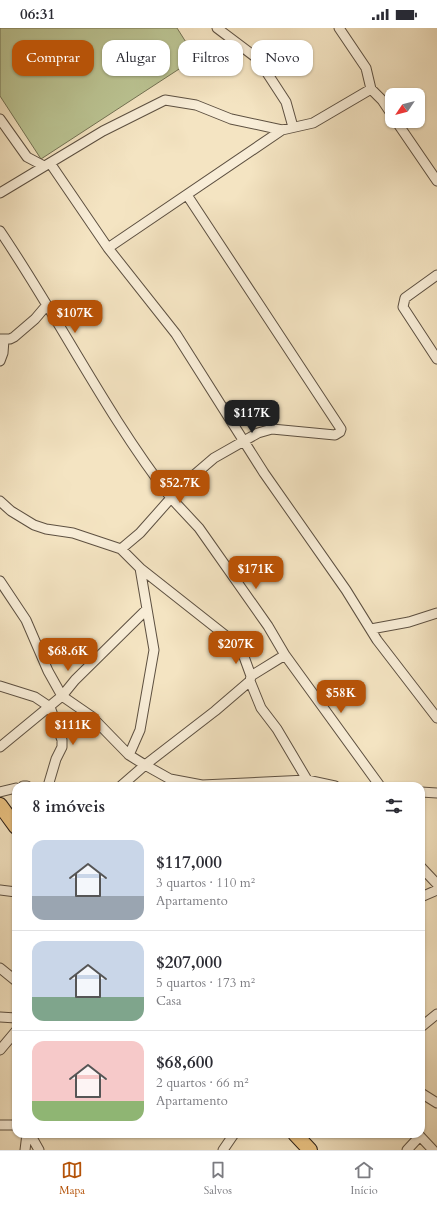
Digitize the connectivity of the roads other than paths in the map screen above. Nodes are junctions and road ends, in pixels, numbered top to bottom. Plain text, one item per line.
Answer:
1 (217, 28) edge
2 (339, 28) edge
3 (371, 89) junction
4 (385, 104) edge
5 (0, 119) edge
6 (293, 127) junction
7 (401, 128) edge
8 (282, 130) junction
9 (47, 165) junction
10 (437, 181) edge
11 (0, 193) edge
12 (187, 195) junction
13 (0, 231) edge
14 (108, 248) junction
15 (437, 275) edge
16 (46, 306) junction
17 (2, 339) edge
18 (437, 359) edge
19 (0, 361) edge
20 (244, 440) junction
21 (171, 498) junction
22 (0, 501) edge
23 (121, 549) junction
24 (140, 568) junction
25 (0, 581) edge
26 (146, 610) junction
27 (437, 613) edge
28 (371, 629) junction
29 (285, 655) junction
30 (251, 678) junction
31 (0, 686) edge
32 (62, 696) junction
33 (50, 707) junction
34 (437, 718) edge
35 (0, 747) edge
36 (129, 754) junction
37 (144, 765) junction
38 (49, 782) edge
39 (125, 782) edge
40 (186, 782) edge
41 (308, 782) edge
42 (377, 782) edge
43 (12, 789) edge
44 (0, 792) edge
45 (425, 792) edge
46 (437, 792) edge
47 (1, 809) edge
48 (12, 822) edge
49 (425, 871) edge
50 (437, 884) edge
51 (0, 890) edge
52 (437, 890) edge
53 (12, 892) edge
54 (425, 895) edge
55 (0, 968) edge
56 (12, 978) edge
57 (437, 1014) edge
58 (0, 1017) edge
59 (12, 1018) edge
60 (425, 1024) edge
61 (12, 1036) edge
62 (0, 1050) edge
63 (425, 1096) edge
64 (437, 1103) edge
65 (0, 1125) edge
66 (12, 1125) edge
67 (26, 1138) edge
68 (32, 1138) edge
69 (231, 1138) edge
70 (298, 1138) edge
71 (417, 1138) edge
72 (422, 1138) edge
73 (25, 1150) edge
74 (39, 1150) edge
75 (223, 1150) edge
76 (310, 1150) edge
77 (407, 1150) edge
78 (433, 1150) edge

1 - 6 street
2 - 3 street
3 - 4 street
3 - 6 street
5 - 9 street
6 - 8 street
7 - 10 street
8 - 9 street
8 - 12 street
9 - 11 street
9 - 14 street
12 - 14 street
12 - 20 street
13 - 16 street
14 - 20 street
15 - 18 street
16 - 17 street
16 - 21 street
17 - 19 street
20 - 21 street
20 - 28 street
21 - 23 street
21 - 29 street
22 - 23 street
23 - 24 street
24 - 26 street
24 - 30 street
25 - 32 street
26 - 32 street
26 - 36 street
27 - 28 street
28 - 34 street
29 - 30 street
29 - 42 street
30 - 37 street
30 - 41 street
31 - 33 street
32 - 33 street
32 - 36 street
33 - 35 street
33 - 38 street
36 - 37 street
37 - 39 street
37 - 40 street
43 - 44 street
45 - 46 street
47 - 48 main road
49 - 50 street
51 - 53 street
52 - 54 street
55 - 56 street
57 - 60 street
58 - 59 street
61 - 62 street
63 - 64 street
65 - 66 street
67 - 73 street
68 - 74 street
69 - 75 street
70 - 76 main road
71 - 77 street
72 - 78 street

